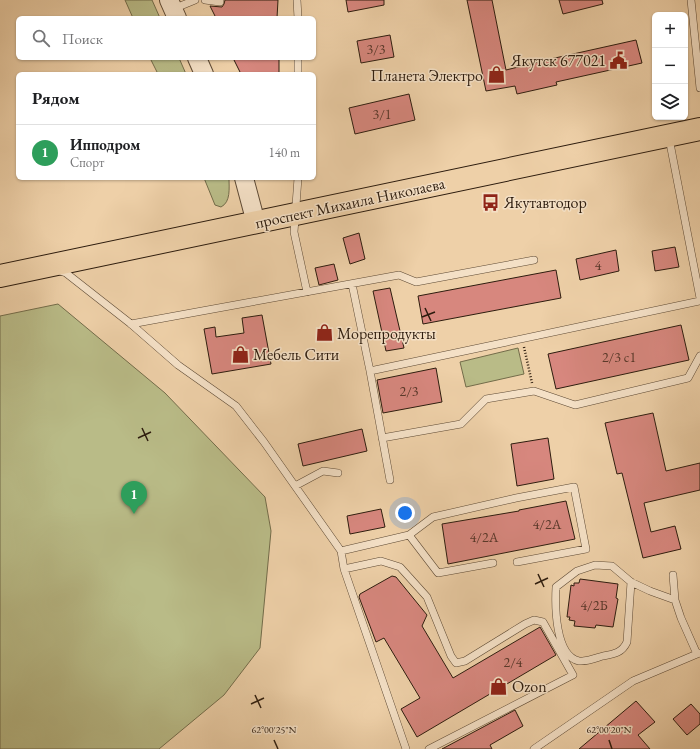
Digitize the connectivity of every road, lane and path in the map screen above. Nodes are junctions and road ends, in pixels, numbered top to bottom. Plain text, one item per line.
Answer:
1 (195, 0) edge
2 (205, 0) edge
3 (220, 0) edge
4 (298, 0) edge
5 (691, 0) edge
6 (173, 9) edge
7 (298, 16) edge
8 (197, 60) edge
9 (298, 60) edge
10 (203, 72) edge
11 (298, 72) edge
12 (700, 88) edge
13 (700, 129) edge
14 (668, 136) junction
15 (245, 180) edge
16 (298, 180) edge
17 (295, 214) junction
18 (256, 222) junction
19 (534, 260) dead end
20 (47, 267) junction
21 (0, 276) edge
22 (352, 284) junction
23 (307, 292) junction
24 (700, 300) edge
25 (132, 324) junction
26 (522, 338) junction
27 (700, 356) edge
28 (370, 371) junction
29 (534, 391) junction
30 (382, 438) junction
31 (338, 473) dead end
32 (390, 480) dead end
33 (295, 486) junction
34 (409, 534) junction
35 (340, 551) junction
36 (517, 562) dead end
37 (493, 563) dead end
38 (344, 569) junction
39 (673, 575) dead end
40 (631, 582) junction
41 (676, 600) junction
42 (698, 654) edge
43 (406, 749) edge
44 (429, 749) edge
45 (534, 749) edge

1 - 6 lane
2 - 3 lane
4 - 7 lane
5 - 12 lane
8 - 10 street
9 - 11 lane
13 - 14 main road, проспект Михаила Николаева
14 - 17 main road, проспект Михаила Николаева
14 - 24 lane
15 - 18 street
16 - 17 lane
17 - 18 main road, проспект Михаила Николаева
17 - 23 lane
18 - 20 main road, проспект Михаила Николаева
19 - 22 lane
20 - 21 main road, проспект Михаила Николаева
20 - 25 lane
22 - 23 lane
22 - 28 lane
23 - 25 lane
24 - 26 lane
25 - 33 lane
26 - 28 lane
26 - 29 path
27 - 29 lane
28 - 30 lane
29 - 30 lane
30 - 32 lane
31 - 33 lane
33 - 35 lane
34 - 35 lane
34 - 36 lane
34 - 37 lane
35 - 38 lane
38 - 43 lane
38 - 44 lane
39 - 41 lane
40 - 40 lane
40 - 41 lane
41 - 42 lane
42 - 45 lane

